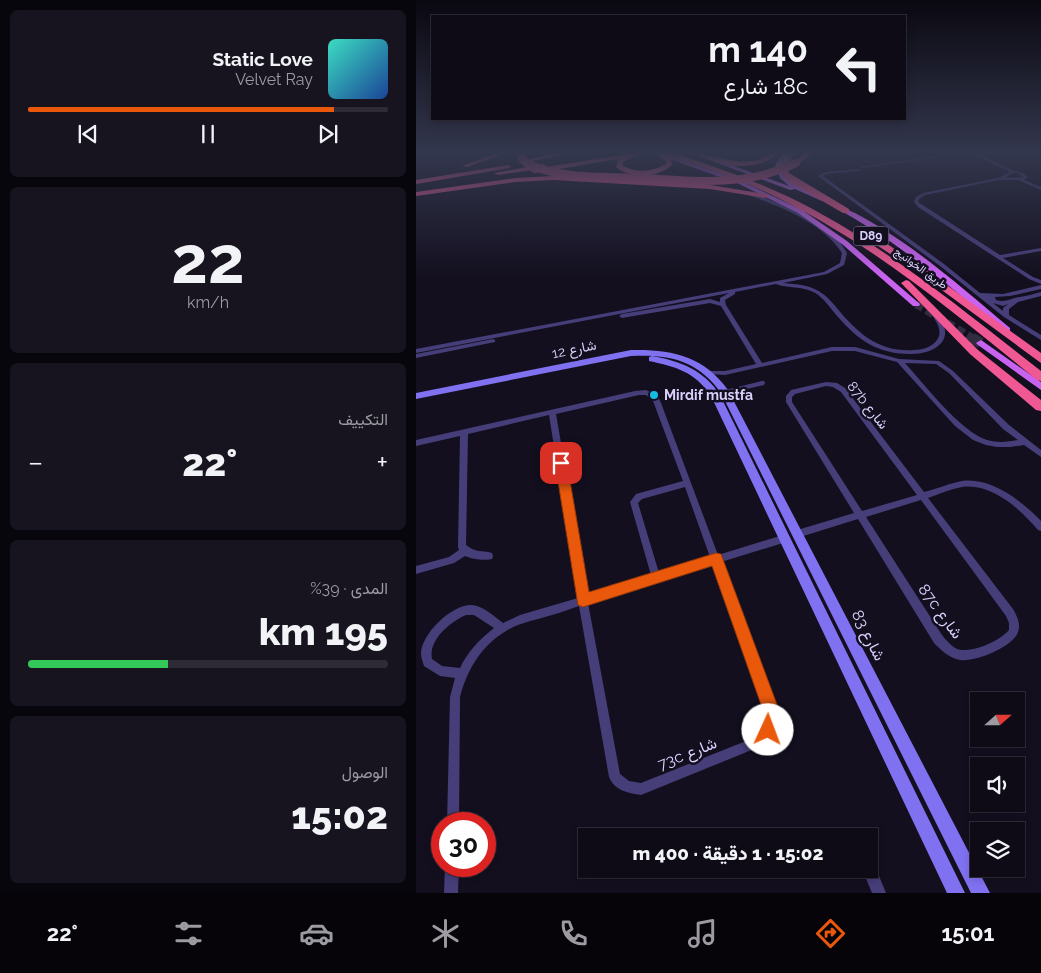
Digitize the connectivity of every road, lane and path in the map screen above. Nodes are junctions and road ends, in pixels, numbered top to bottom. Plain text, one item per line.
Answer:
1 (744, 194) edge
2 (752, 194) edge
3 (757, 194) edge
4 (763, 194) edge
5 (775, 194) edge
6 (789, 194) edge
7 (801, 194) edge
8 (811, 194) edge
9 (817, 194) edge
10 (844, 194) edge
11 (926, 194) edge
12 (765, 196) junction
13 (789, 206) junction
14 (846, 210) junction
15 (829, 222) junction
16 (1041, 249) edge
17 (998, 257) junction
18 (938, 274) junction
19 (1030, 278) junction
20 (1041, 282) edge
21 (1038, 288) edge
22 (735, 292) junction
23 (974, 292) junction
24 (1014, 294) junction
25 (1041, 294) edge
26 (1021, 298) junction
27 (922, 303) junction
28 (723, 305) junction
29 (629, 310) junction
30 (1006, 316) junction
31 (1041, 338) edge
32 (980, 343) tunnel mouth
33 (416, 351) edge
34 (416, 356) edge
35 (1040, 358) edge
36 (899, 361) junction
37 (760, 365) junction
38 (709, 372) junction
39 (725, 373) junction
40 (518, 375) junction
41 (1041, 377) edge
42 (762, 383) dead end
43 (1041, 387) edge
44 (451, 389) junction
45 (484, 389) junction
46 (720, 391) junction
47 (416, 396) edge
48 (416, 402) edge
49 (1041, 407) edge
50 (552, 412) junction
51 (464, 432) junction
52 (1026, 442) junction
53 (416, 443) edge
54 (1041, 454) edge
55 (687, 483) junction
56 (760, 488) junction
57 (921, 496) junction
58 (860, 515) junction
59 (1041, 527) edge
60 (797, 534) junction
61 (783, 538) junction
62 (465, 551) junction
63 (489, 556) dead end
64 (716, 559) junction
65 (416, 570) edge
66 (656, 577) junction
67 (583, 600) junction
68 (502, 628) junction
69 (462, 673) junction
70 (452, 812) edge
71 (452, 877) edge
72 (873, 878) edge
73 (451, 893) edge
74 (879, 893) edge
75 (956, 893) edge
76 (981, 893) edge

1 - 29 street
2 - 12 highway
3 - 12 highway, bridge
4 - 13 main road
5 - 15 highway, طريق الخوانيج / D89
6 - 35 highway, طريق الخوانيج / D89
7 - 18 main road
8 - 14 main road
9 - 14 highway
10 - 23 street
11 - 17 street
12 - 13 highway
13 - 27 main road
14 - 18 main road
15 - 27 highway
15 - 41 highway, طريق الخوانيج / D89
16 - 17 street
17 - 19 street
18 - 35 main road
19 - 20 street
19 - 21 street
21 - 24 street
22 - 27 street
22 - 28 street
22 - 29 street
23 - 24 street
23 - 30 street
24 - 26 street
25 - 26 street
26 - 30 street
27 - 49 highway
28 - 34 street
28 - 37 street
29 - 33 street
30 - 31 street
32 - 43 main road
36 - 37 street
36 - 52 street
36 - 52 street
37 - 39 street
38 - 39 street
38 - 40 street, شارع 12
38 - 46 street, شارع 12
39 - 46 street
40 - 44 street, شارع 12
40 - 45 street
42 - 46 street
44 - 47 street, شارع 12
44 - 48 street
45 - 46 street, شارع 12
45 - 48 street, شارع 12
46 - 56 street
46 - 60 street, شارع 83
50 - 51 street
50 - 55 street, 73c شارع
50 - 67 street, 73c شارع
51 - 53 street
51 - 62 street
52 - 54 street
55 - 64 street, 73c شارع
55 - 66 street
56 - 60 street
56 - 61 street
57 - 58 street
57 - 58 street, 87b شارع
57 - 58 street, 87c شارع
57 - 59 street
58 - 60 street
60 - 76 street, شارع 83
61 - 64 street
61 - 75 street
62 - 63 street
62 - 65 street
64 - 66 street
64 - 67 street, 73c شارع
66 - 67 street
67 - 68 street
68 - 69 street
68 - 69 street
69 - 70 street
71 - 73 street
72 - 74 street

